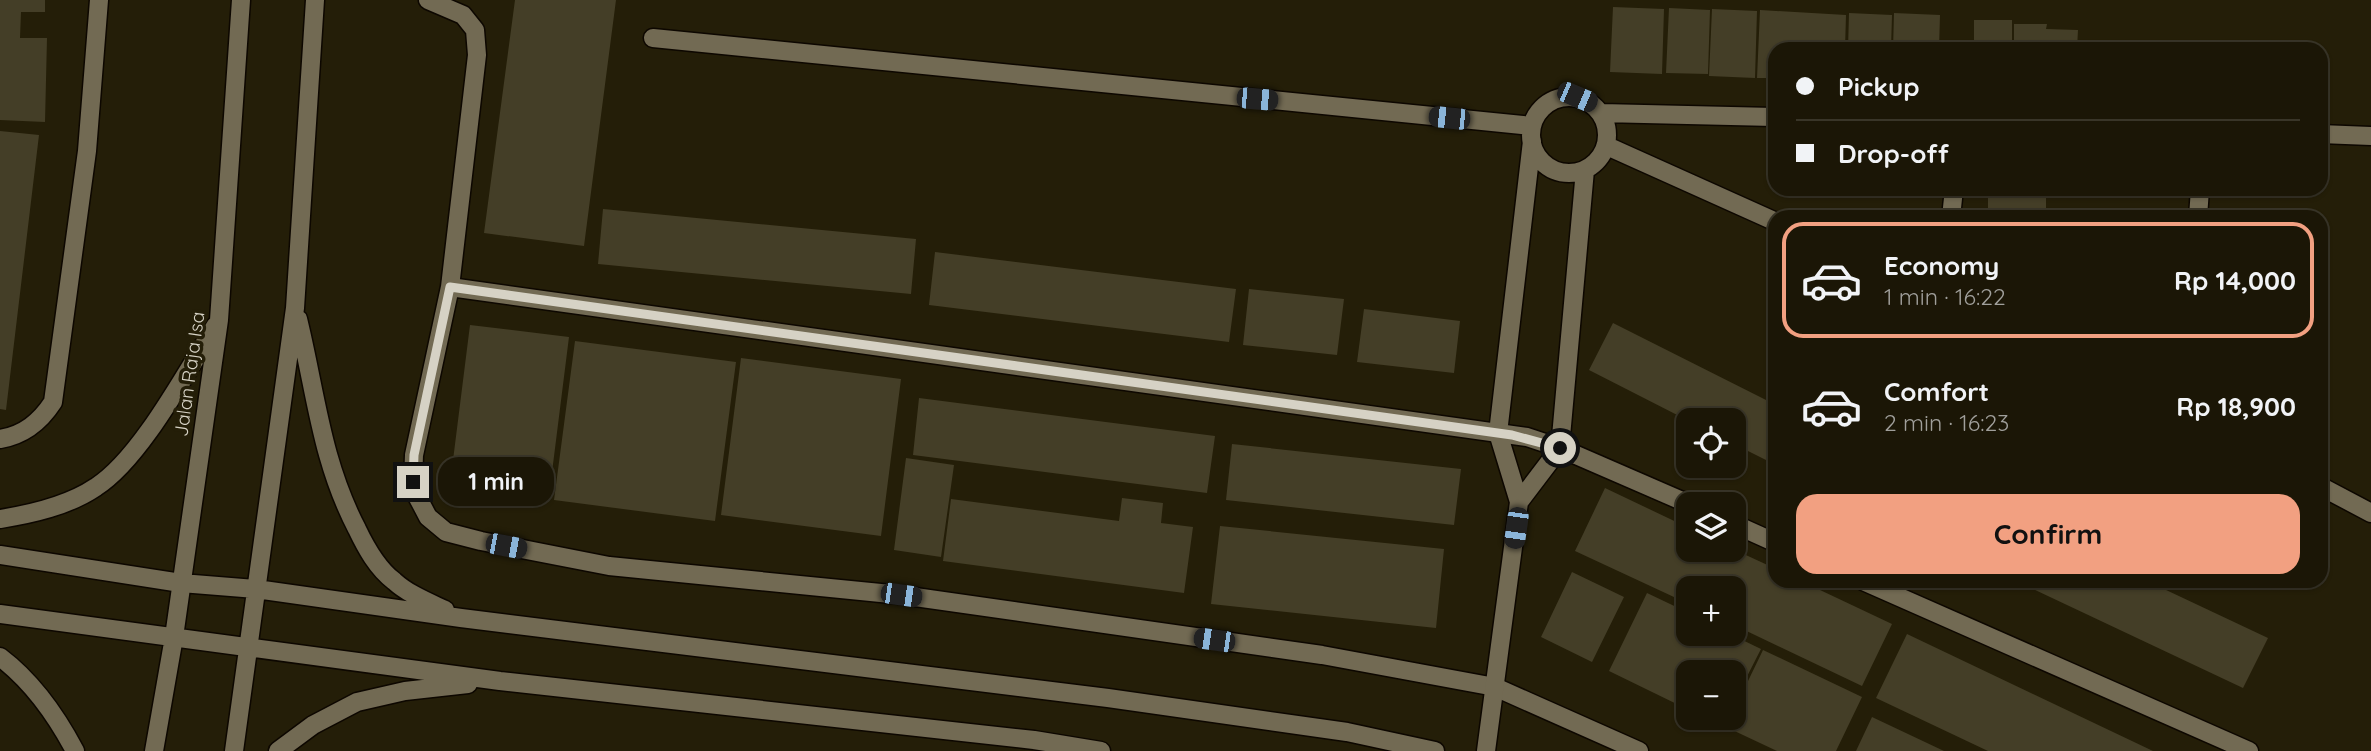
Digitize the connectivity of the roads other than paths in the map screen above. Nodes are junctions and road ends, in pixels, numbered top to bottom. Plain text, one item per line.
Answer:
1 (99, 0) edge
2 (241, 0) edge
3 (315, 0) edge
4 (428, 0) edge
5 (653, 38) dead end
6 (1601, 113) junction
7 (1768, 117) edge
8 (1532, 134) junction
9 (2328, 134) edge
10 (2371, 136) edge
11 (1607, 146) junction
12 (1585, 170) junction
13 (1768, 218) edge
14 (450, 287) junction
15 (295, 309) junction
16 (219, 320) junction
17 (1498, 433) junction
18 (0, 439) edge
19 (1560, 448) junction
20 (2328, 490) edge
21 (1676, 498) edge
22 (1519, 502) junction
23 (2371, 513) edge
24 (0, 519) edge
25 (1746, 529) edge
26 (1768, 539) edge
27 (0, 555) edge
28 (181, 583) junction
29 (1879, 588) edge
30 (256, 589) junction
31 (0, 614) edge
32 (461, 618) junction
33 (174, 637) junction
34 (248, 648) junction
35 (0, 657) edge
36 (500, 681) junction
37 (1494, 687) junction
38 (75, 751) edge
39 (154, 751) edge
40 (234, 751) edge
41 (278, 751) edge
42 (1101, 751) edge
43 (1435, 751) edge
44 (1486, 751) edge
45 (1639, 751) edge
46 (2249, 751) edge

1 - 18 main road
2 - 16 main road, Jalan Raja Isa
3 - 15 main road
4 - 14 main road
5 - 8 main road
6 - 7 main road
6 - 8 main road
6 - 11 main road
8 - 12 main road
8 - 17 main road
9 - 10 main road
11 - 12 main road
11 - 13 main road
12 - 19 main road
14 - 17 main road
14 - 37 main road
15 - 30 main road
15 - 32 main road
16 - 24 main road
16 - 28 main road, Jalan Raja Isa
17 - 19 main road
17 - 22 main road
19 - 21 main road
19 - 22 main road
20 - 23 main road
22 - 37 main road
25 - 26 main road
27 - 28 main road
28 - 30 main road
28 - 33 main road, Jalan Raja Isa
29 - 46 main road
30 - 32 main road
30 - 34 main road
31 - 33 main road
32 - 43 main road
33 - 34 main road
33 - 39 main road, Jalan Raja Isa
34 - 36 main road
34 - 40 main road
35 - 38 main road
36 - 41 main road
36 - 42 main road
37 - 44 main road
37 - 45 main road

